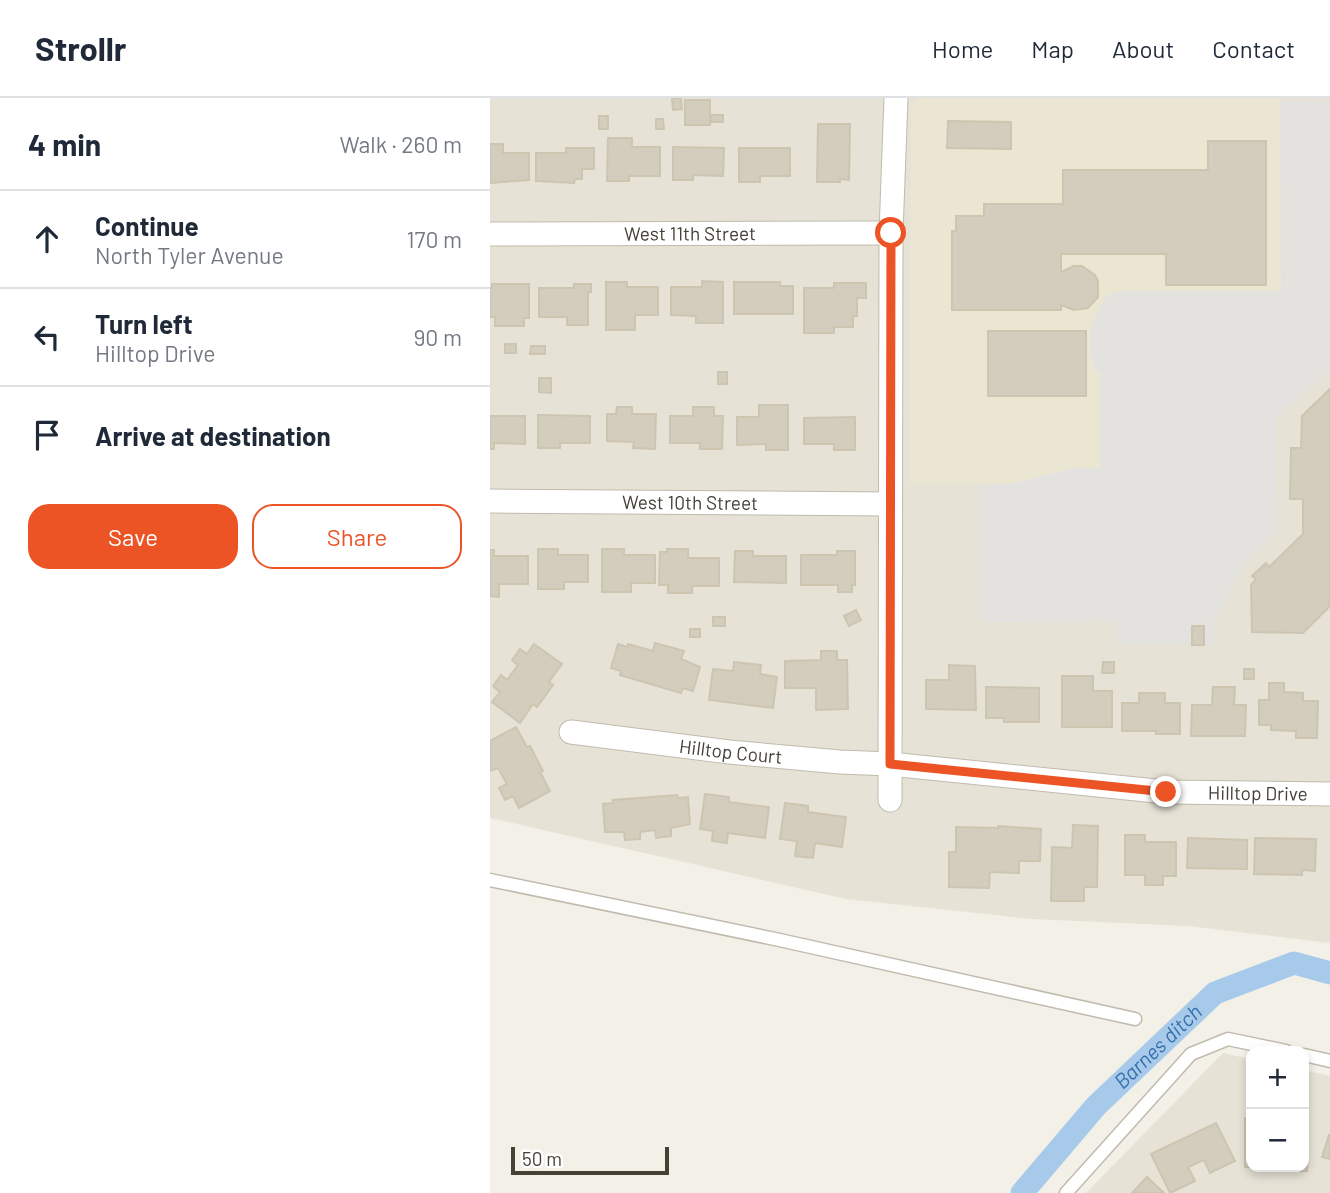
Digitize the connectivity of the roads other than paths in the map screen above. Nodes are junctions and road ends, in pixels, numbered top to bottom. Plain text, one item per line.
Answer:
1 (896, 98) edge
2 (891, 233) junction
3 (490, 234) edge
4 (490, 502) edge
5 (890, 504) junction
6 (571, 732) dead end
7 (890, 764) junction
8 (1330, 794) edge
9 (890, 800) dead end
10 (490, 880) edge
11 (1135, 1020) dead end
12 (1262, 1046) edge
13 (1309, 1056) edge
14 (1330, 1061) edge
15 (1066, 1193) edge

1 - 2 street
2 - 3 street, West 11th Street
2 - 5 street
4 - 5 street, West 10th Street
5 - 7 street
6 - 7 street, Hilltop Court
7 - 8 street, Hilltop Drive
7 - 9 street
10 - 11 lane
12 - 15 lane
13 - 14 lane

